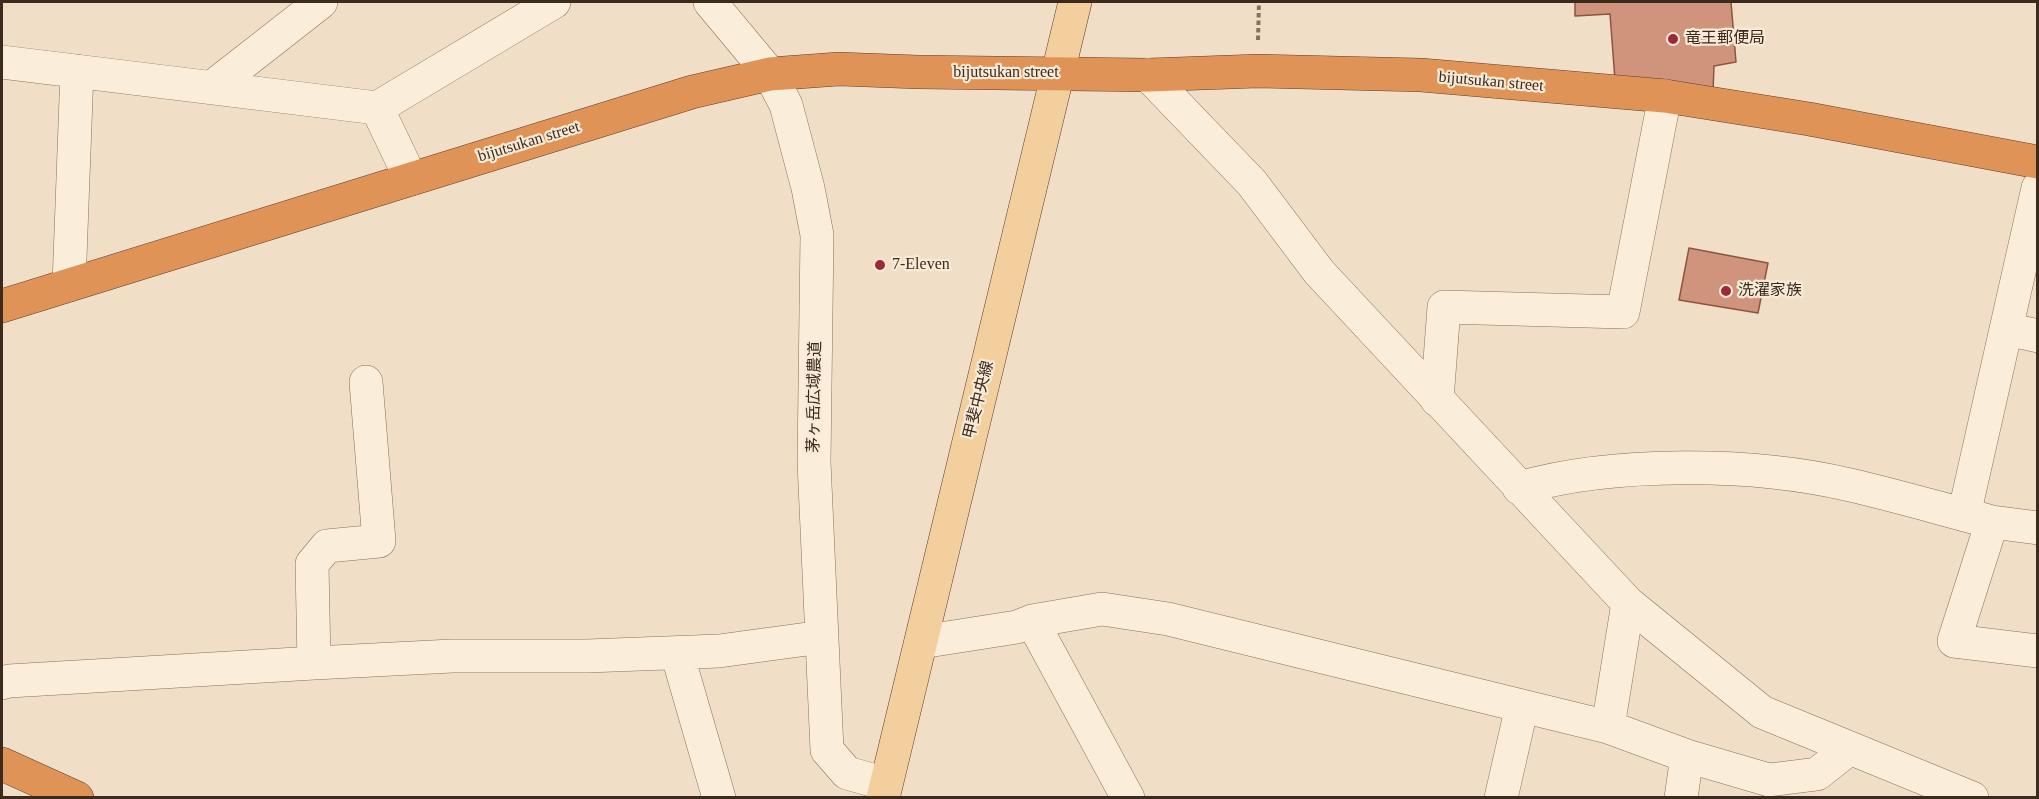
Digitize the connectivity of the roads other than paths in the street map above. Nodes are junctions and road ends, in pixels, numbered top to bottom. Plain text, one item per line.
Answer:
1 (321, 2) edge
2 (554, 2) edge
3 (710, 2) edge
4 (1075, 2) edge
5 (2, 62) edge
6 (77, 71) junction
7 (770, 74) junction
8 (1058, 74) junction
9 (1148, 75) junction
10 (211, 88) junction
11 (1665, 96) junction
12 (377, 108) junction
13 (2037, 162) edge
14 (411, 179) junction
15 (2037, 188) edge
16 (69, 285) junction
17 (2, 306) edge
18 (2006, 329) junction
19 (2037, 336) edge
20 (366, 381) dead end
21 (1437, 400) junction
22 (1519, 488) junction
23 (1978, 518) junction
24 (2037, 528) edge
25 (1628, 603) junction
26 (1032, 621) junction
27 (822, 637) junction
28 (921, 642) junction
29 (2037, 651) edge
30 (677, 653) junction
31 (314, 663) junction
32 (2, 683) edge
33 (1522, 706) junction
34 (1608, 727) junction
35 (1850, 748) junction
36 (1687, 756) junction
37 (2, 764) edge
38 (885, 791) edge
39 (77, 798) edge
40 (719, 798) edge
41 (1128, 798) edge
42 (1501, 798) edge
43 (1681, 798) edge
44 (1972, 798) edge

1 - 10 street
2 - 12 street
3 - 7 street, 茅ヶ岳広域農道
4 - 8 main road, 甲斐中央線
5 - 6 street
6 - 10 street
6 - 16 street
7 - 8 highway, bijutsukan street
7 - 14 highway, bijutsukan street
7 - 27 street, 茅ヶ岳広域農道
8 - 9 highway, bijutsukan street
8 - 28 main road, 甲斐中央線
9 - 11 highway, bijutsukan street
9 - 21 street
10 - 12 street
11 - 13 highway, bijutsukan street
11 - 21 street
12 - 14 street
14 - 16 highway, bijutsukan street
15 - 18 street
16 - 17 highway, bijutsukan street
18 - 19 street
18 - 23 street
20 - 31 street
21 - 22 street
22 - 23 street
22 - 25 street
23 - 24 street
23 - 29 street
25 - 34 street
25 - 35 street
26 - 28 street
26 - 33 street
26 - 41 street
27 - 30 street
27 - 38 street, 茅ヶ岳広域農道
28 - 38 main road, 甲斐中央線
30 - 31 street
30 - 40 street
31 - 32 street
33 - 34 street
33 - 42 street
34 - 36 street
35 - 36 street
35 - 44 street
36 - 43 street
37 - 39 highway

